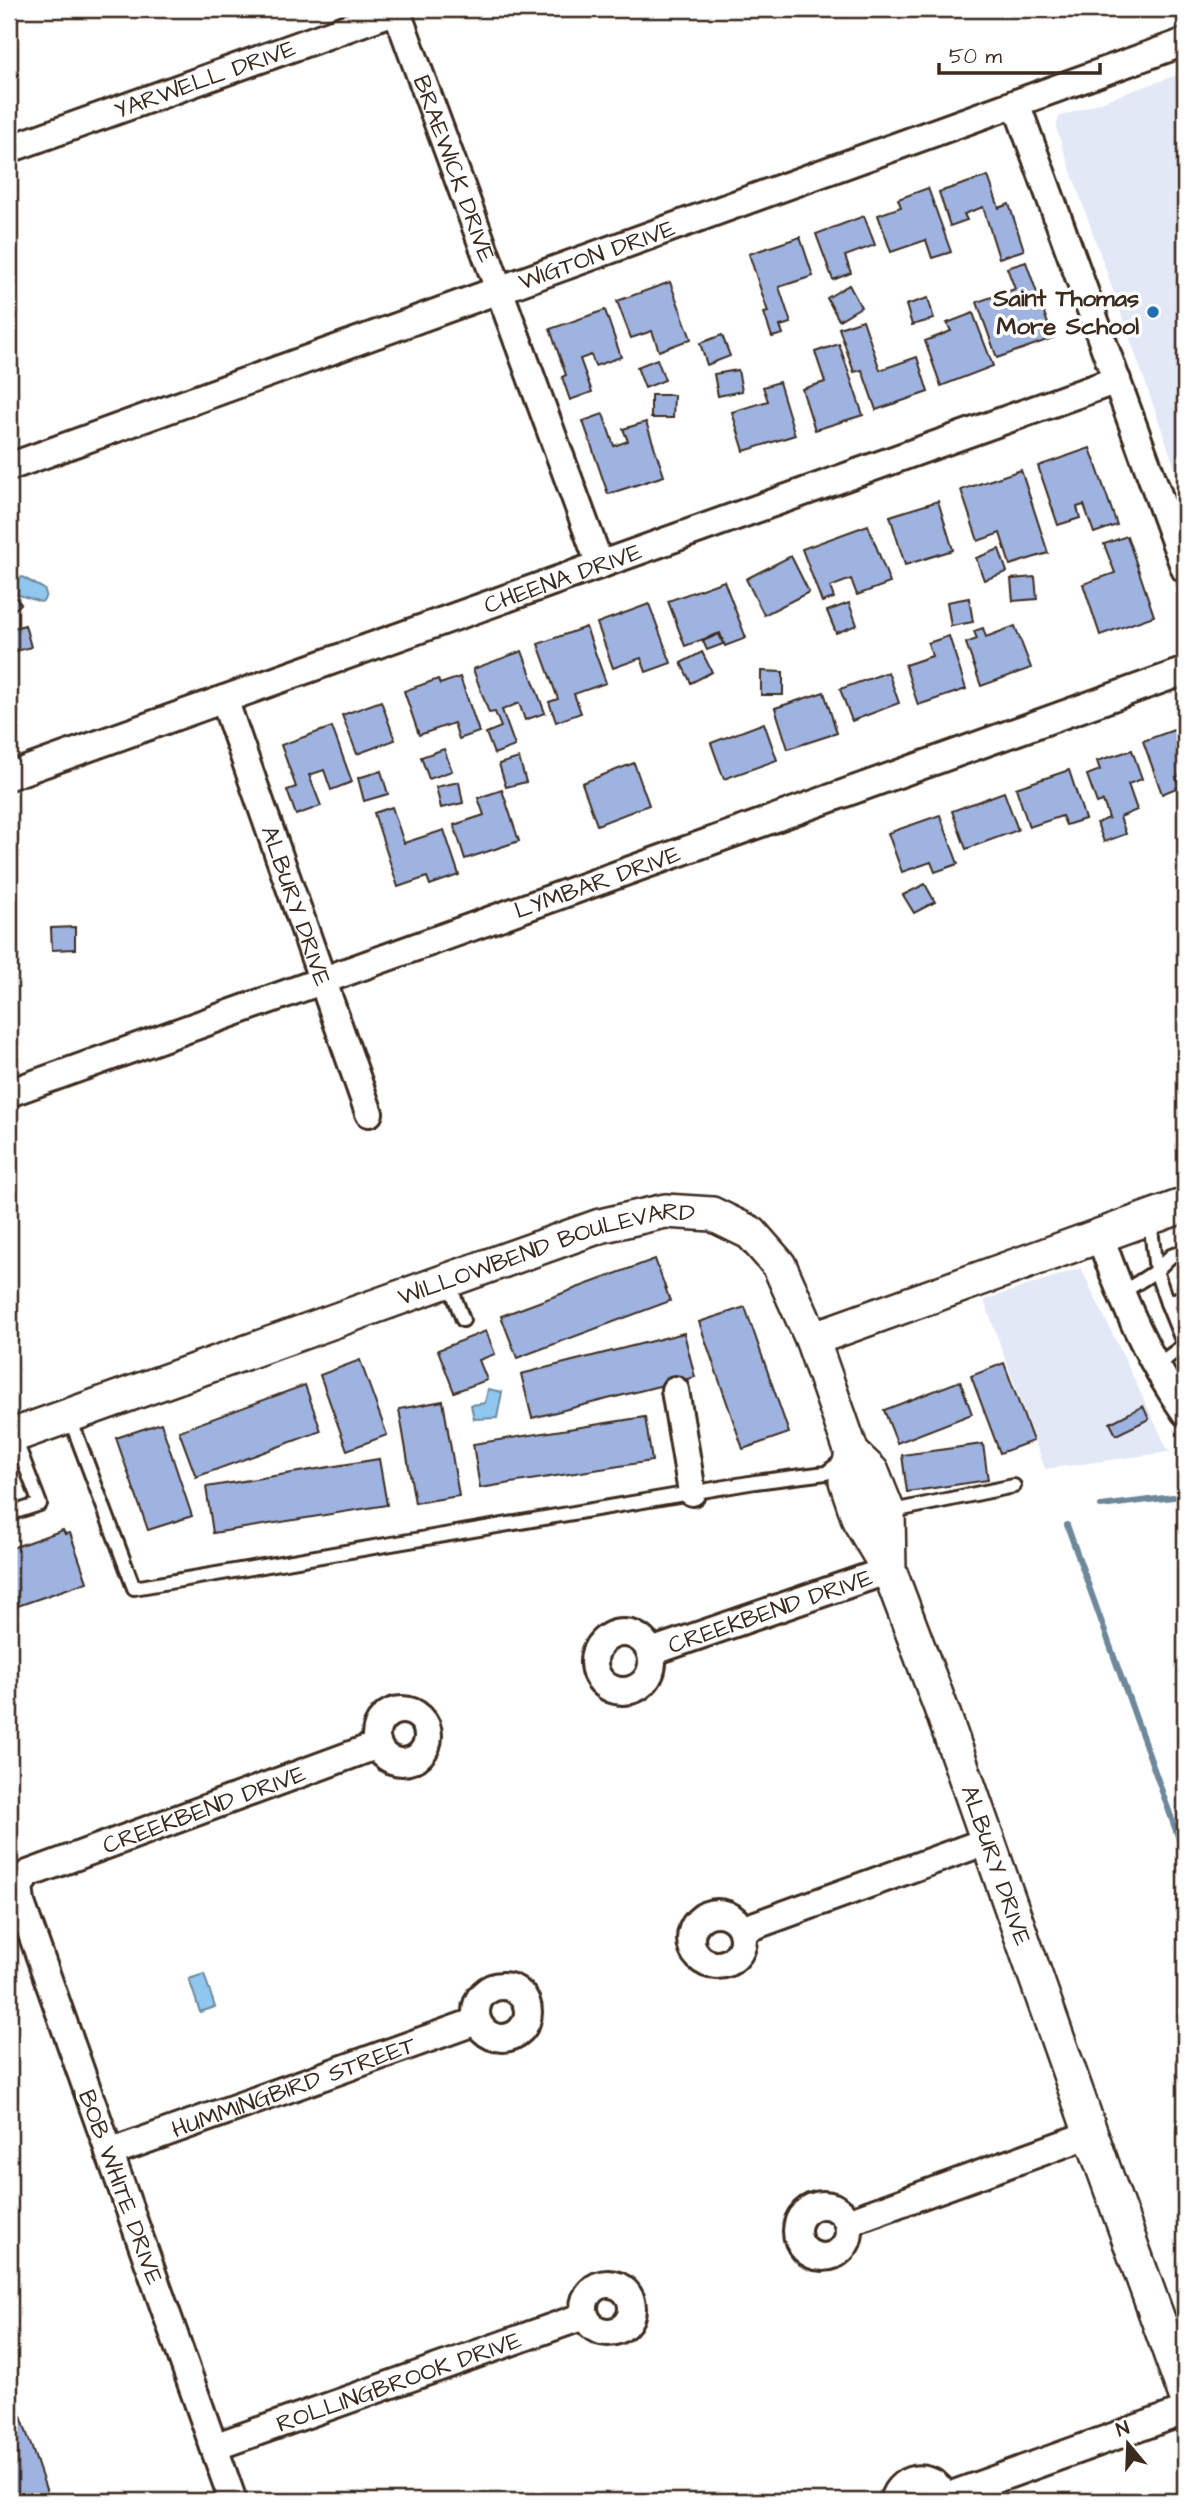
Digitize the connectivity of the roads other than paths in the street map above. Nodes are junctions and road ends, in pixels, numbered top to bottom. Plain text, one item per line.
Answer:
1 (398, 9) edge
2 (1185, 42) edge
3 (1016, 103) junction
4 (9, 149) edge
5 (499, 290) junction
6 (1117, 380) junction
7 (9, 467) edge
8 (1178, 530) edge
9 (600, 565) junction
10 (1185, 569) edge
11 (1185, 671) edge
12 (224, 699) junction
13 (9, 776) edge
14 (323, 981) junction
15 (9, 1093) edge
16 (369, 1113) dead end
17 (1185, 1205) edge
18 (1150, 1218) junction
19 (1100, 1236) junction
20 (1185, 1251) edge
21 (1156, 1271) junction
22 (448, 1280) junction
23 (1120, 1294) junction
24 (1185, 1296) edge
25 (1167, 1303) junction
26 (463, 1320) dead end
27 (812, 1339) junction
28 (1155, 1367) junction
29 (675, 1390) dead end
30 (1185, 1412) edge
31 (69, 1416) junction
32 (11, 1436) edge
33 (852, 1453) junction
34 (1014, 1486) dead end
35 (692, 1492) junction
36 (888, 1512) junction
37 (9, 1514) edge
38 (889, 1570) junction
39 (651, 1652) dead end
40 (378, 1745) dead end
41 (987, 1841) junction
42 (28, 1874) joint
43 (742, 1930) dead end
44 (477, 2021) dead end
45 (1090, 2134) junction
46 (109, 2153) junction
47 (848, 2222) dead end
48 (584, 2316) dead end
49 (1185, 2394) edge
50 (1185, 2411) edge
51 (214, 2447) junction
52 (946, 2499) edge
53 (233, 2501) edge
54 (893, 2501) edge

1 - 4 street, YARWELL DRIVE
1 - 5 street, BRAEWICK DRIVE
2 - 3 street, WIGTON DRIVE
3 - 5 street, WIGTON DRIVE
3 - 6 street
5 - 7 street, WIGTON DRIVE
5 - 9 street, BRAEWICK DRIVE
6 - 8 street
6 - 9 street, CHEENA DRIVE
8 - 10 street
9 - 12 street, CHEENA DRIVE
11 - 14 street, LYMBAR DRIVE
12 - 13 street, CHEENA DRIVE
12 - 14 street, ALBURY DRIVE
14 - 15 street, LYMBAR DRIVE
14 - 16 street, ALBURY DRIVE
17 - 18 street
18 - 19 street
18 - 21 lane
19 - 23 street
19 - 27 street
20 - 21 lane
21 - 23 lane
21 - 25 lane
22 - 26 lane
22 - 27 street, WILLOWBEND BOULEVARD
22 - 31 street, WILLOWBEND BOULEVARD
23 - 28 street
24 - 25 lane
25 - 28 lane
27 - 33 street, ALBURY DRIVE
28 - 30 street
29 - 35 street
31 - 32 street, WILLOWBEND BOULEVARD
31 - 35 lane
32 - 37 lane
33 - 35 lane
33 - 36 street, ALBURY DRIVE
33 - 38 street
34 - 36 lane
36 - 38 street, ALBURY DRIVE
38 - 39 street, CREEKBEND DRIVE
38 - 41 street, ALBURY DRIVE
40 - 42 street, CREEKBEND DRIVE
41 - 43 street
41 - 45 street, ALBURY DRIVE
42 - 46 street, BOB WHITE DRIVE
44 - 46 street, HUMMINGBIRD STREET
45 - 47 street
45 - 49 street, ALBURY DRIVE
46 - 51 street, BOB WHITE DRIVE
48 - 51 street, ROLLINGBROOK DRIVE
50 - 52 street
51 - 53 street, BOB WHITE DRIVE
52 - 54 street

